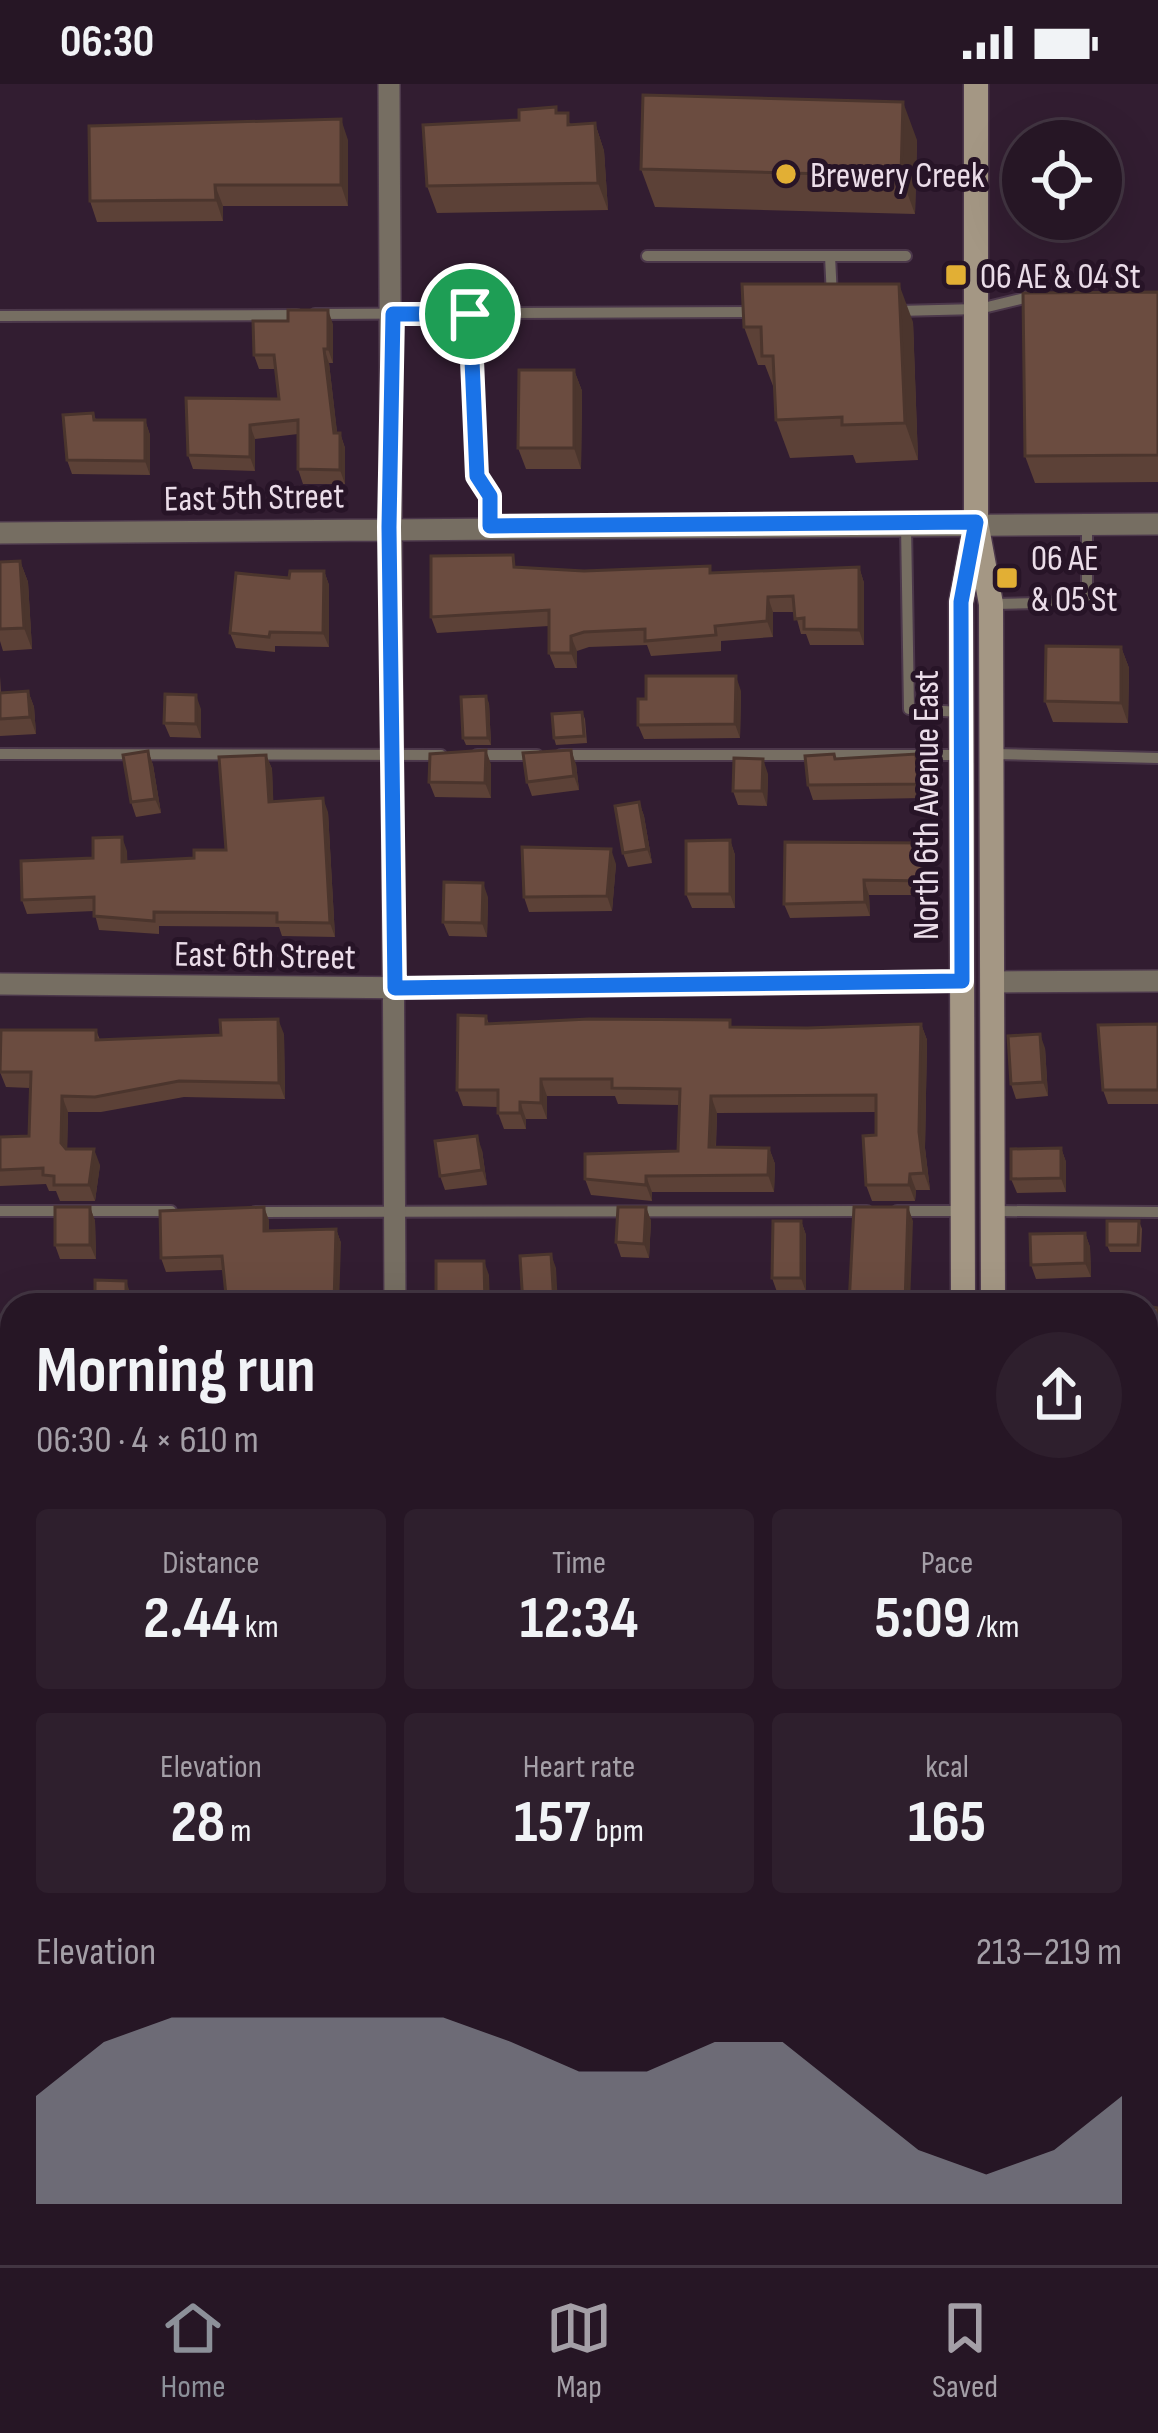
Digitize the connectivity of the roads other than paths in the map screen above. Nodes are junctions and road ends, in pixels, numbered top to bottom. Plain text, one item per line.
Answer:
1 (389, 84) edge
2 (976, 84) edge
3 (647, 256) dead end
4 (830, 256) junction
5 (906, 256) dead end
6 (1044, 296) edge
7 (980, 309) junction
8 (874, 311) edge
9 (764, 312) edge
10 (832, 312) edge
11 (393, 314) junction
12 (470, 314) junction
13 (0, 316) edge
14 (976, 522) junction
15 (1087, 524) junction
16 (1158, 524) edge
17 (906, 525) junction
18 (490, 526) junction
19 (389, 527) junction
20 (0, 533) edge
21 (991, 604) junction
22 (960, 712) junction
23 (0, 754) edge
24 (391, 754) junction
25 (990, 754) junction
26 (961, 755) junction
27 (1158, 758) edge
28 (962, 981) junction
29 (1158, 981) edge
30 (992, 982) junction
31 (0, 984) edge
32 (395, 988) junction
33 (0, 1211) edge
34 (176, 1211) edge
35 (963, 1211) junction
36 (992, 1211) junction
37 (244, 1212) edge
38 (394, 1212) junction
39 (1158, 1212) edge
40 (395, 1293) edge
41 (963, 1293) edge
42 (993, 1293) edge

1 - 11 street
2 - 7 main road, North 6th Avenue East
3 - 4 lane
4 - 5 lane
4 - 10 lane
6 - 7 lane
7 - 8 lane
7 - 14 main road, North 6th Avenue East
9 - 12 lane
11 - 12 lane
11 - 13 lane
11 - 19 street
12 - 18 lane
14 - 15 street, East 5th Street
14 - 17 street, East 5th Street
14 - 21 main road, North 6th Avenue East
14 - 22 main road, North 6th Avenue East
15 - 16 street, East 5th Street
15 - 21 lane
17 - 18 street, East 5th Street
17 - 22 lane
18 - 19 street, East 5th Street
19 - 20 street, East 5th Street
19 - 24 street
21 - 25 main road, North 6th Avenue East
22 - 26 main road, North 6th Avenue East
23 - 24 lane
24 - 26 lane
24 - 32 street
25 - 27 lane
25 - 30 main road, North 6th Avenue East
26 - 28 main road, North 6th Avenue East
28 - 32 street, East 6th Street
28 - 35 main road, North 6th Avenue East
29 - 30 street
30 - 36 main road, North 6th Avenue East
31 - 32 street, East 6th Street
32 - 38 street
33 - 34 lane
35 - 38 lane
35 - 41 main road, North 6th Avenue East
36 - 39 lane
36 - 42 main road, North 6th Avenue East
37 - 38 lane
38 - 40 street

